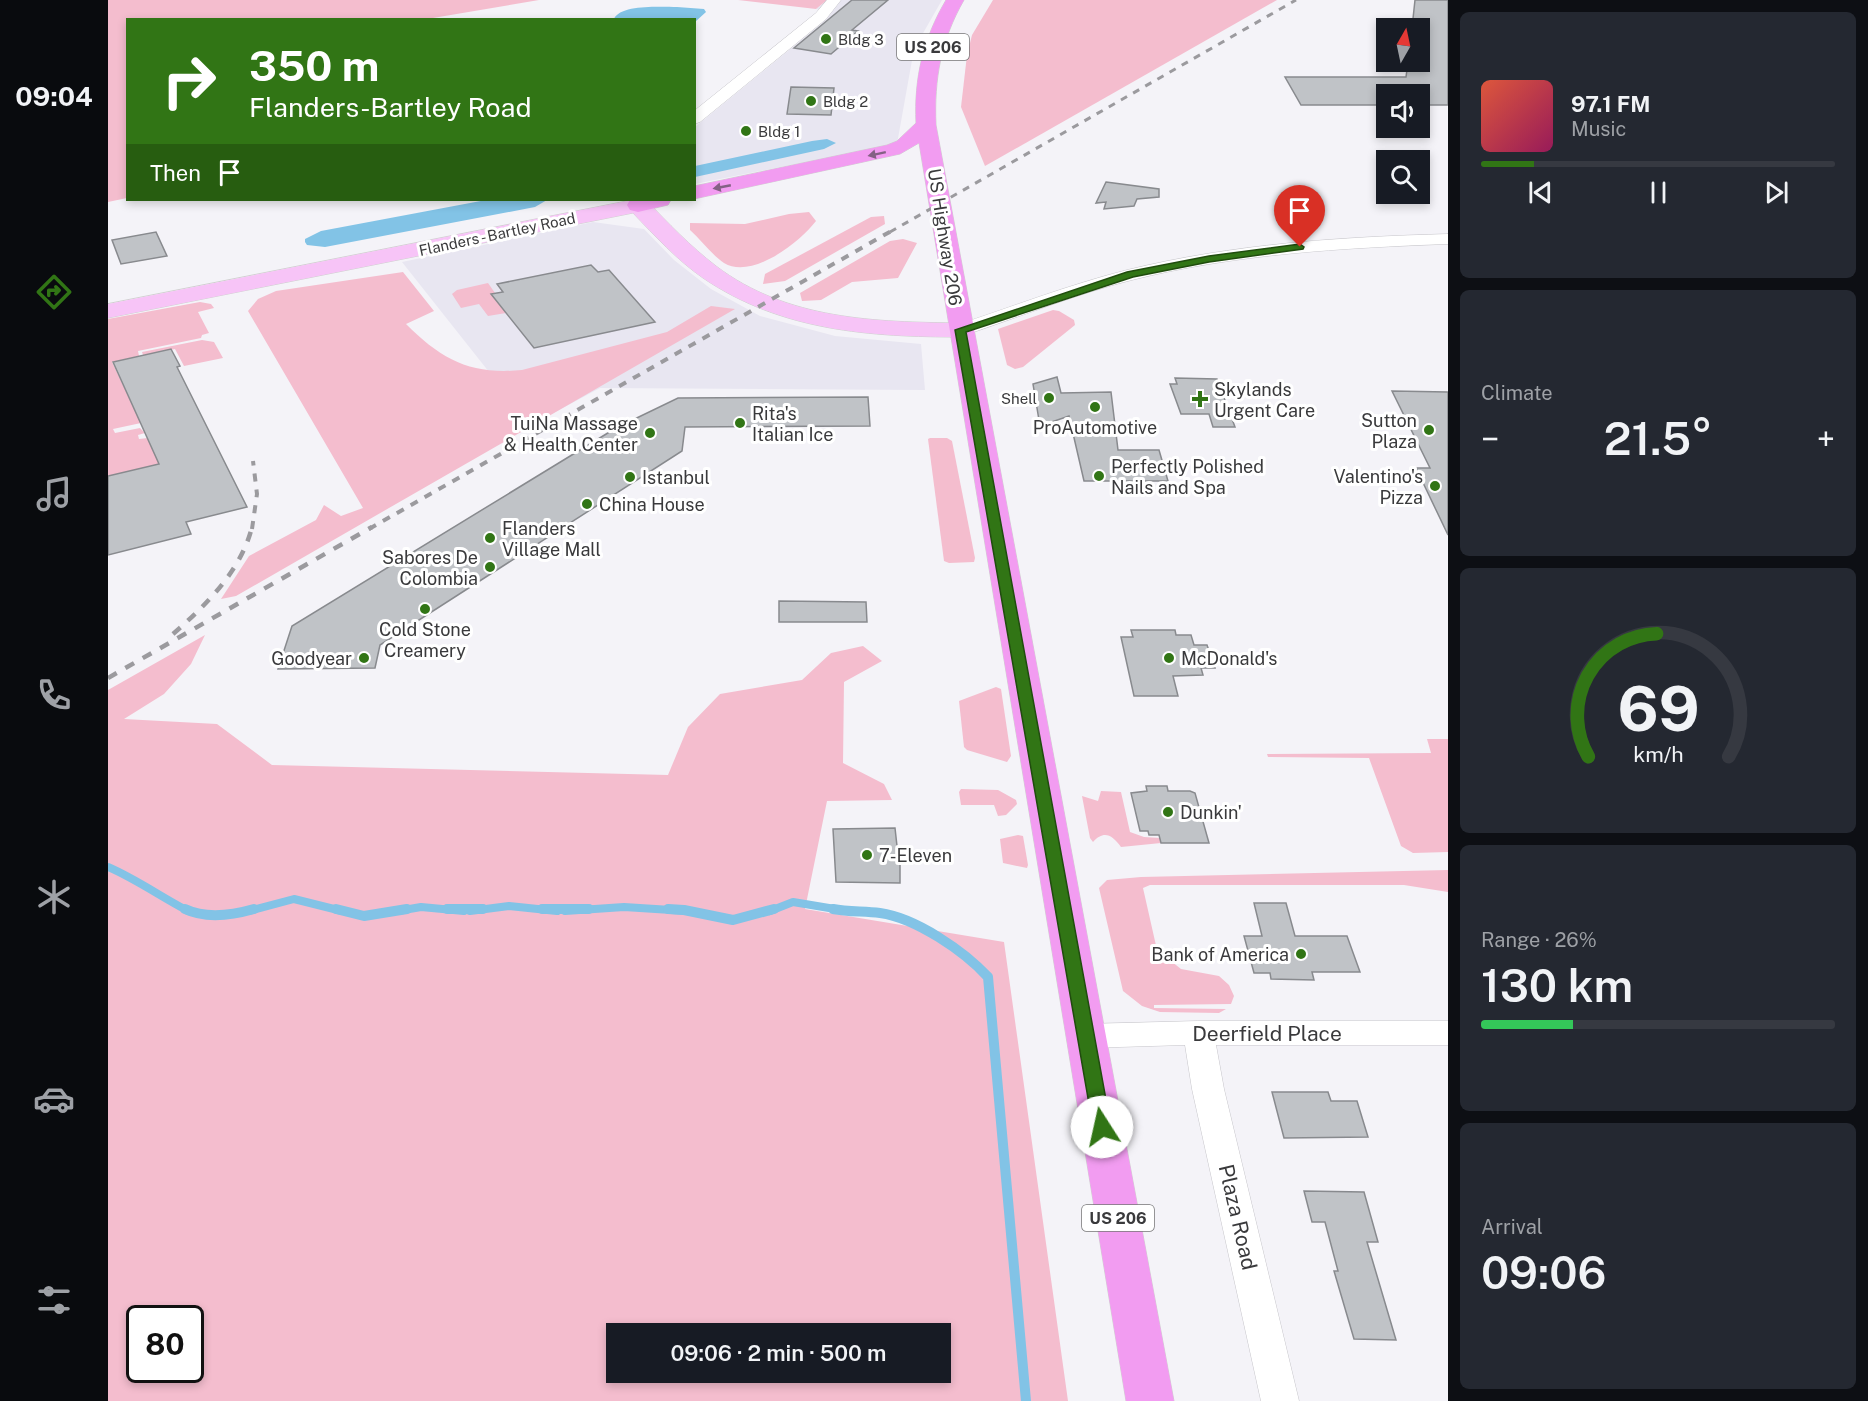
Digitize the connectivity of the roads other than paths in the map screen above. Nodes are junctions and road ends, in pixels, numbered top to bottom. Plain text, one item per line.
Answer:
1 (834, 0) edge
2 (956, 0) edge
3 (696, 117) edge
4 (926, 125) junction
5 (696, 193) edge
6 (635, 202) edge
7 (1448, 239) edge
8 (108, 311) edge
9 (961, 330) junction
10 (1198, 1033) junction
11 (1448, 1033) edge
12 (1086, 1036) junction
13 (1150, 1401) edge
14 (1280, 1401) edge

1 - 3 street
2 - 4 highway, US Highway 206 / US 206
4 -> 5 highway
4 - 9 highway, US Highway 206 / US 206
6 - 8 main road, Flanders - Bartley Road
6 - 9 main road
7 - 9 street
9 - 12 highway, US Highway 206 / US 206
10 - 11 street, Deerfield Place
10 - 12 street, Deerfield Place
10 - 14 street, Plaza Road
12 - 13 highway, US Highway 206 / US 206

